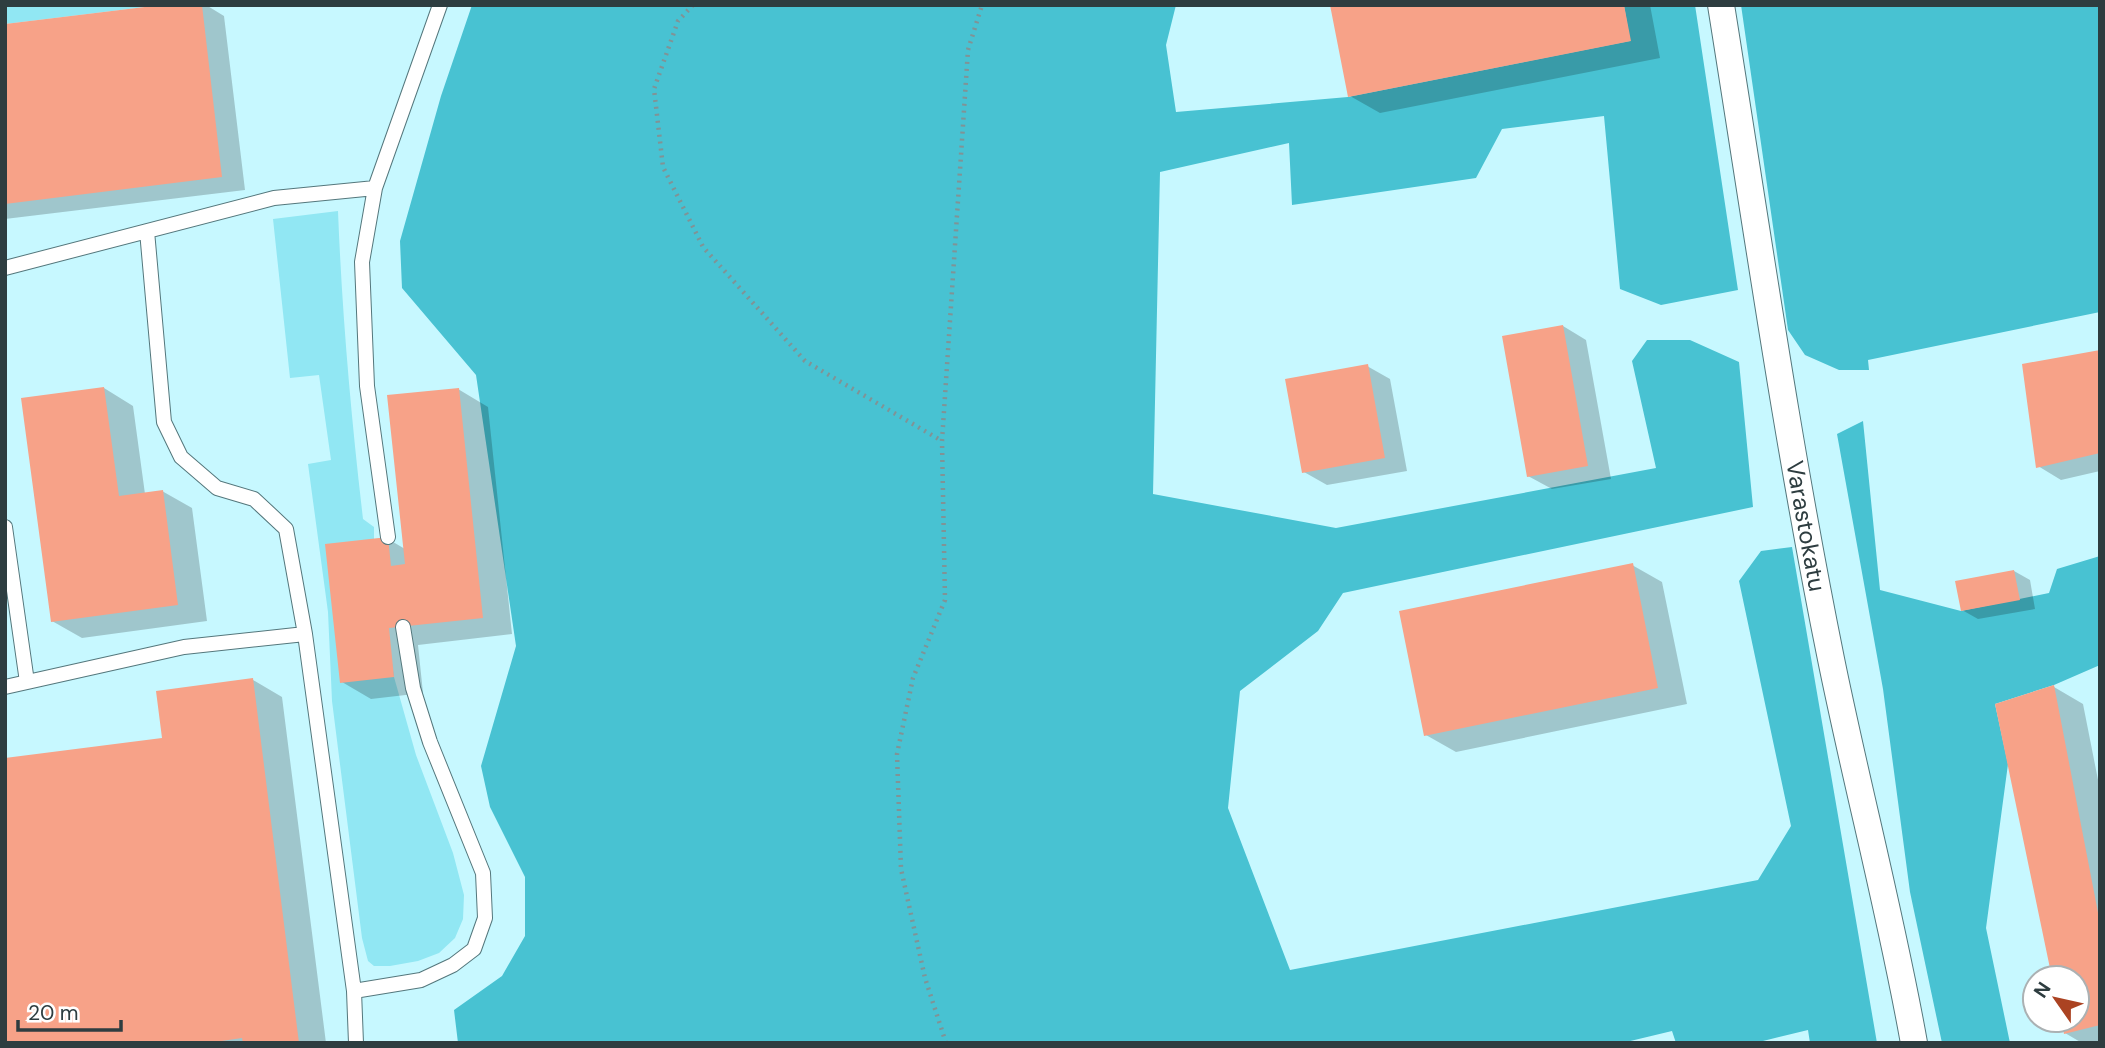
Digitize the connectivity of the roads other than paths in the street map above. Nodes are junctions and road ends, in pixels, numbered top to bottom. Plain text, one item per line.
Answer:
1 (440, 5) edge
2 (1721, 5) edge
3 (376, 188) junction
4 (148, 231) junction
5 (5, 268) edge
6 (5, 527) edge
7 (388, 537) dead end
8 (403, 627) dead end
9 (305, 634) junction
10 (27, 682) junction
11 (5, 687) edge
12 (354, 991) junction
13 (356, 1043) edge
14 (1914, 1043) edge

1 - 3 lane
2 - 14 street, Varastokatu
3 - 4 lane
3 - 7 lane
4 - 5 lane
4 - 9 lane
6 - 10 lane
8 - 12 lane
9 - 10 lane
9 - 12 lane
10 - 11 lane
12 - 13 lane

